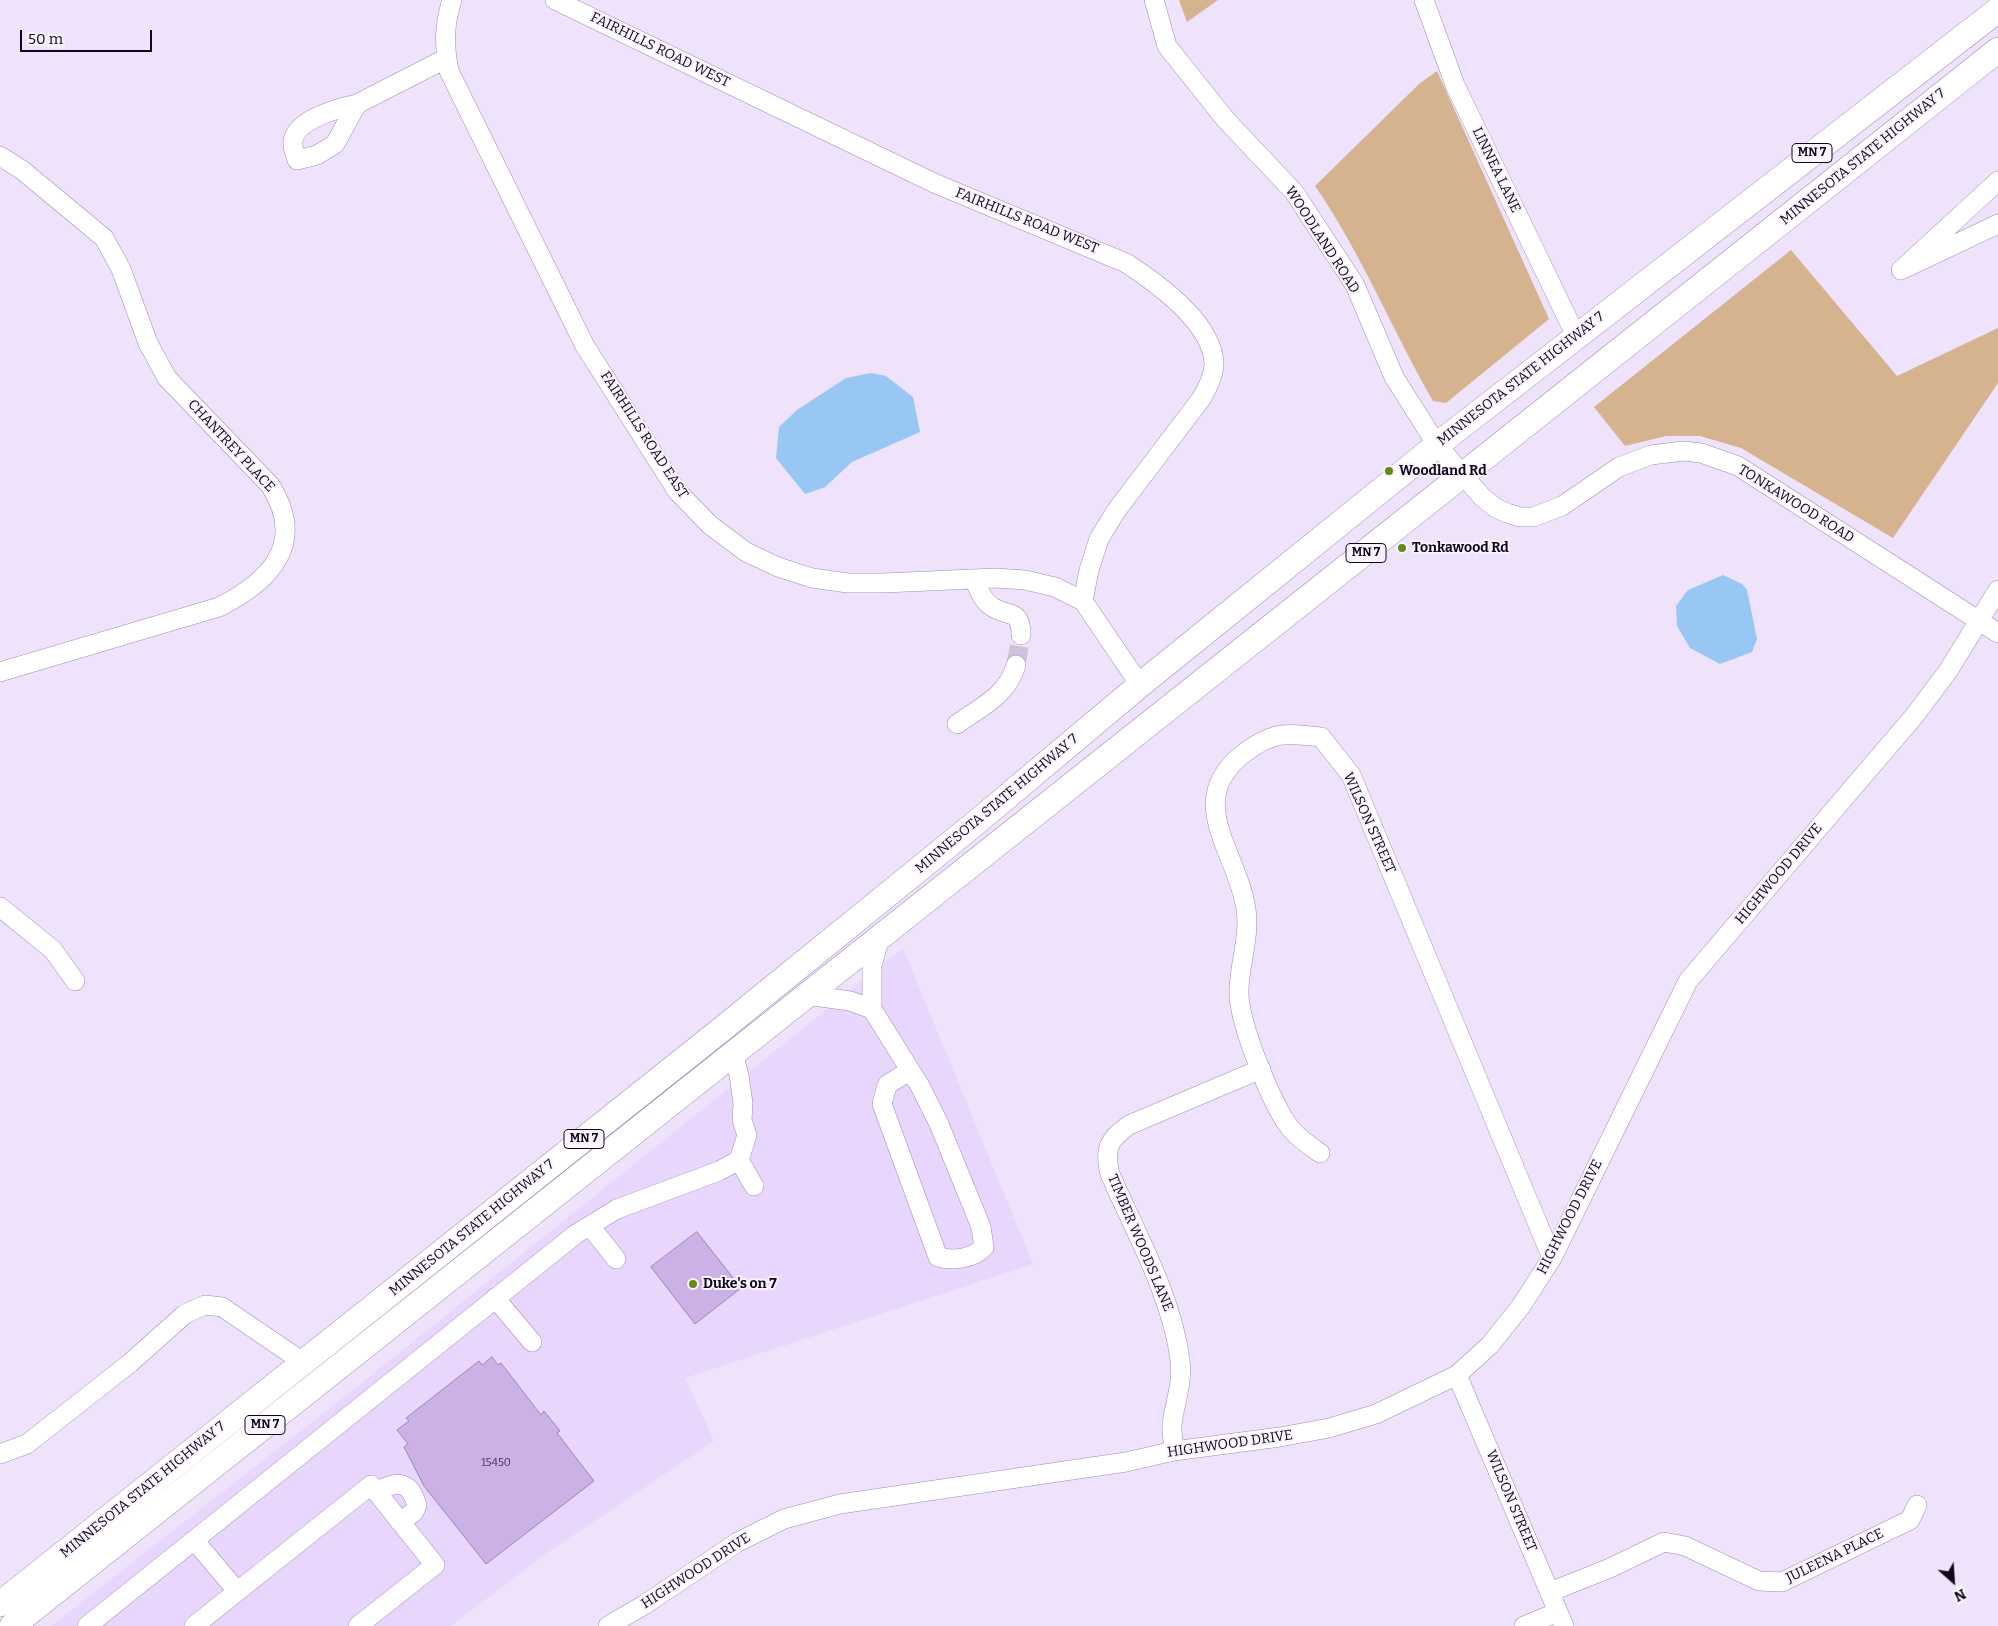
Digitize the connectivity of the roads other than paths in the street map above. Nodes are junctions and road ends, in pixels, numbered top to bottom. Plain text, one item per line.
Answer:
1 (452, 0) edge
2 (555, 0) edge
3 (1154, 0) edge
4 (1424, 0) edge
5 (1998, 10) edge
6 (1998, 50) edge
7 (447, 58) junction
8 (357, 104) dead end
9 (0, 156) edge
10 (1998, 181) edge
11 (1998, 224) edge
12 (1576, 336) junction
13 (1437, 445) junction
14 (1462, 477) junction
15 (974, 579) junction
16 (1998, 590) edge
17 (1083, 601) junction
18 (1979, 621) junction
19 (1998, 633) edge
20 (1021, 636) tunnel mouth
21 (1016, 664) tunnel mouth
22 (0, 672) edge
23 (1140, 685) junction
24 (957, 724) dead end
25 (0, 907) edge
26 (880, 936) junction
27 (75, 980) dead end
28 (806, 995) junction
29 (872, 1009) junction
30 (733, 1054) junction
31 (1261, 1068) junction
32 (909, 1071) junction
33 (1320, 1154) dead end
34 (739, 1160) junction
35 (754, 1186) dead end
36 (590, 1226) junction
37 (1552, 1258) junction
38 (616, 1259) dead end
39 (495, 1298) junction
40 (532, 1342) dead end
41 (304, 1362) junction
42 (1457, 1375) junction
43 (1174, 1451) junction
44 (0, 1454) edge
45 (376, 1492) junction
46 (1918, 1505) dead end
47 (400, 1522) junction
48 (194, 1540) junction
49 (237, 1591) junction
50 (1550, 1592) junction
51 (0, 1604) edge
52 (1561, 1619) edge
53 (617, 1624) edge
54 (12, 1626) edge
55 (87, 1626) edge
56 (194, 1626) edge
57 (358, 1626) edge
58 (1524, 1626) edge

1 - 7 street, FAIRHILLS ROAD EAST
2 - 17 street, FAIRHILLS ROAD WEST
3 - 13 street, WOODLAND ROAD
4 - 12 street, LINNEA LANE
5 - 12 main road, MINNESOTA STATE HIGHWAY 7 / MN 7
6 - 14 main road, MINNESOTA STATE HIGHWAY 7 / MN 7
7 - 8 street
7 - 15 street, FAIRHILLS ROAD EAST
9 - 22 street, CHANTREY PLACE
10 - 11 street
12 - 13 main road, MINNESOTA STATE HIGHWAY 7 / MN 7
13 - 14 street, TONKAWOOD ROAD
13 - 23 main road, MINNESOTA STATE HIGHWAY 7 / MN 7
14 - 18 street, TONKAWOOD ROAD
14 - 26 main road, MINNESOTA STATE HIGHWAY 7 / MN 7
15 - 17 street, FAIRHILLS ROAD EAST
15 - 20 street
16 - 18 street, HIGHWOOD DRIVE
17 - 23 street, FAIRHILLS ROAD EAST
18 - 19 street, TONKAWOOD ROAD
18 - 37 street, HIGHWOOD DRIVE
21 - 24 street
23 - 41 main road, MINNESOTA STATE HIGHWAY 7 / MN 7
25 - 27 street
26 - 28 main road, MINNESOTA STATE HIGHWAY 7 / MN 7
26 - 29 street
28 - 29 street
28 - 30 main road, MINNESOTA STATE HIGHWAY 7 / MN 7
29 - 32 street
30 - 34 street
30 - 54 main road, MINNESOTA STATE HIGHWAY 7 / MN 7
31 - 33 street, WILSON STREET
31 - 37 street, WILSON STREET
31 - 43 street, TIMBER WOODS LANE
32 - 32 street
34 - 35 street
34 - 36 street
36 - 38 street
36 - 39 street
37 - 42 street, HIGHWOOD DRIVE
39 - 40 street
39 - 48 street
41 - 44 street
41 - 51 main road, MINNESOTA STATE HIGHWAY 7 / MN 7
42 - 43 street, HIGHWOOD DRIVE
42 - 50 street, WILSON STREET
43 - 53 street, HIGHWOOD DRIVE
45 - 47 street
45 - 47 street
45 - 49 street
46 - 50 street, JULEENA PLACE
47 - 57 street
48 - 49 street
48 - 55 street
49 - 56 street
50 - 52 street, WILSON STREET
52 - 58 street

